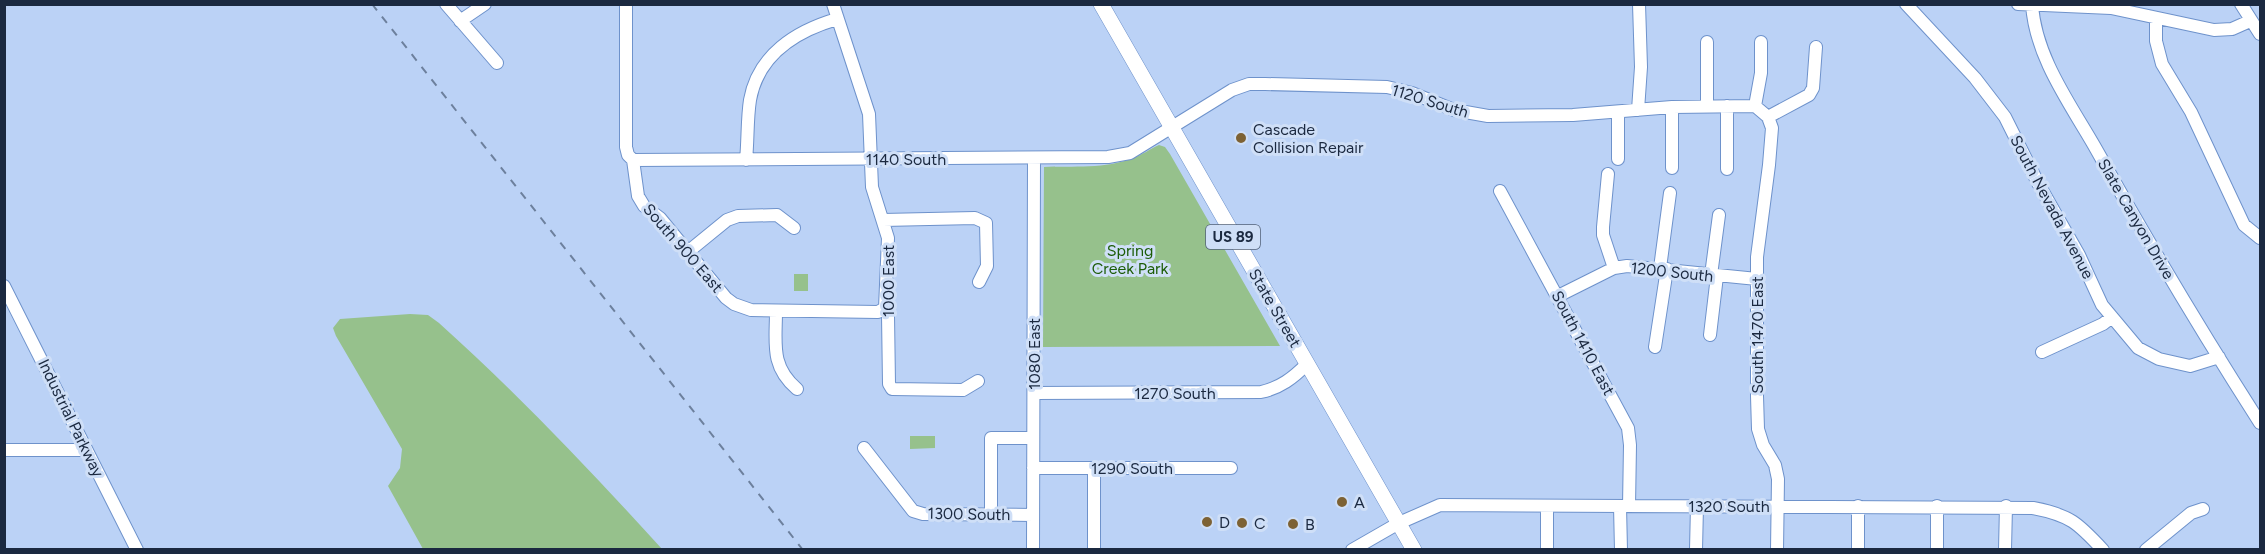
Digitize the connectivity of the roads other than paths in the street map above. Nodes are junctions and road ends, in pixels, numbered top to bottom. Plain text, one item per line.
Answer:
1 (446, 4) edge
2 (485, 4) edge
3 (626, 4) edge
4 (833, 4) edge
5 (1101, 4) edge
6 (1640, 4) edge
7 (1906, 4) edge
8 (2018, 4) edge
9 (2241, 4) edge
10 (2032, 5) edge
11 (2156, 18) junction
12 (837, 19) junction
13 (460, 21) junction
14 (2250, 21) junction
15 (2260, 34) edge
16 (1707, 42) dead end
17 (1761, 42) dead end
18 (1816, 47) dead end
19 (497, 63) dead end
20 (1707, 106) junction
21 (1727, 106) junction
22 (1755, 106) junction
23 (1672, 107) junction
24 (1638, 110) junction
25 (1618, 113) junction
26 (1768, 117) junction
27 (1171, 128) junction
28 (1034, 159) junction
29 (1618, 159) dead end
30 (633, 160) junction
31 (746, 160) junction
32 (871, 160) junction
33 (1672, 168) dead end
34 (1727, 169) dead end
35 (1608, 174) dead end
36 (1500, 191) dead end
37 (1670, 193) dead end
38 (1719, 215) dead end
39 (883, 220) junction
40 (794, 228) dead end
41 (2260, 238) edge
42 (689, 251) junction
43 (1614, 268) junction
44 (1664, 269) junction
45 (1714, 276) junction
46 (1756, 279) junction
47 (979, 282) dead end
48 (4, 286) edge
49 (1558, 296) junction
50 (885, 308) junction
51 (776, 311) junction
52 (2112, 317) junction
53 (1710, 335) dead end
54 (1655, 347) dead end
55 (2042, 352) dead end
56 (2219, 357) junction
57 (1307, 364) junction
58 (978, 381) dead end
59 (797, 389) dead end
60 (1034, 393) junction
61 (2257, 409) edge
62 (2260, 423) edge
63 (1033, 438) junction
64 (864, 448) dead end
65 (4, 450) edge
66 (86, 450) junction
67 (1033, 468) junction
68 (1094, 468) junction
69 (1232, 468) dead end
70 (1547, 506) junction
71 (1625, 506) junction
72 (1697, 506) junction
73 (1777, 506) junction
74 (1858, 506) junction
75 (1937, 506) junction
76 (2006, 506) junction
77 (2202, 509) dead end
78 (991, 514) junction
79 (1033, 515) junction
80 (1399, 523) junction
81 (137, 549) edge
82 (1033, 549) edge
83 (1095, 549) edge
84 (1352, 549) edge
85 (1414, 549) edge
86 (1547, 549) edge
87 (1621, 549) edge
88 (1696, 549) edge
89 (1777, 549) edge
90 (1858, 549) edge
91 (1937, 549) edge
92 (2005, 549) edge
93 (2103, 549) edge
94 (2146, 549) edge

1 - 13 street
2 - 13 street
3 - 30 street, South 900 East
4 - 12 street, 1000 East
5 - 27 main road, State Street / US 89
6 - 24 street
7 - 52 street, South Nevada Avenue
8 - 10 street
9 - 14 street
10 - 11 street
10 - 56 street, Slate Canyon Drive
11 - 14 street
11 - 41 street
12 - 31 street
12 - 32 street, 1000 East
13 - 19 street
14 - 15 street
16 - 20 street
17 - 22 street
18 - 26 street
20 - 21 street, 1120 South
20 - 23 street, 1120 South
21 - 22 street, 1120 South
21 - 34 street
22 - 26 street
23 - 24 street, 1120 South
23 - 33 street
24 - 25 street, 1120 South
25 - 27 street, 1120 South
25 - 29 street
26 - 46 street, South 1470 East
27 - 28 street, 1140 South
27 - 57 main road, State Street / US 89
28 - 32 street, 1140 South
28 - 60 street, 1080 East
30 - 31 street, 1140 South
30 - 42 street, South 900 East
31 - 32 street, 1140 South
32 - 39 street, 1000 East
35 - 43 street
36 - 49 street, South 1410 East
37 - 44 street
38 - 45 street
39 - 47 street
39 - 50 street, 1000 East
40 - 42 street
42 - 51 street, South 900 East
43 - 44 street, 1200 South
43 - 49 street, 1200 South
44 - 45 street, 1200 South
44 - 54 street
45 - 46 street, 1200 South
45 - 53 street
46 - 73 street, South 1470 East
48 - 66 street, Industrial Parkway
49 - 71 street, South 1410 East
50 - 51 street
50 - 58 street, 1000 East
51 - 59 street
52 - 55 street
52 - 56 street, South Nevada Avenue
56 - 61 street, Slate Canyon Drive
57 - 60 street, 1270 South
57 - 80 main road, State Street / US 89
60 - 63 street, 1080 East
61 - 62 street, Slate Canyon Drive
63 - 67 street, 1080 East
63 - 78 street
64 - 78 street, 1300 South
65 - 66 street
66 - 81 street, Industrial Parkway
67 - 68 street, 1290 South
67 - 79 street, 1080 East
68 - 69 street, 1290 South
68 - 83 street
70 - 71 street, 1320 South
70 - 80 street, 1320 South
70 - 86 street
71 - 72 street, 1320 South
71 - 87 street, South 1410 East
72 - 73 street, 1320 South
72 - 88 street
73 - 74 street, 1320 South
73 - 89 street, South 1470 East
74 - 75 street, 1320 South
74 - 90 street
75 - 76 street, 1320 South
75 - 91 street
76 - 92 street
76 - 93 street, 1320 South
77 - 94 street
78 - 79 street, 1300 South
79 - 82 street, 1080 East
80 - 84 street, 1320 South
80 - 85 main road, State Street / US 89

